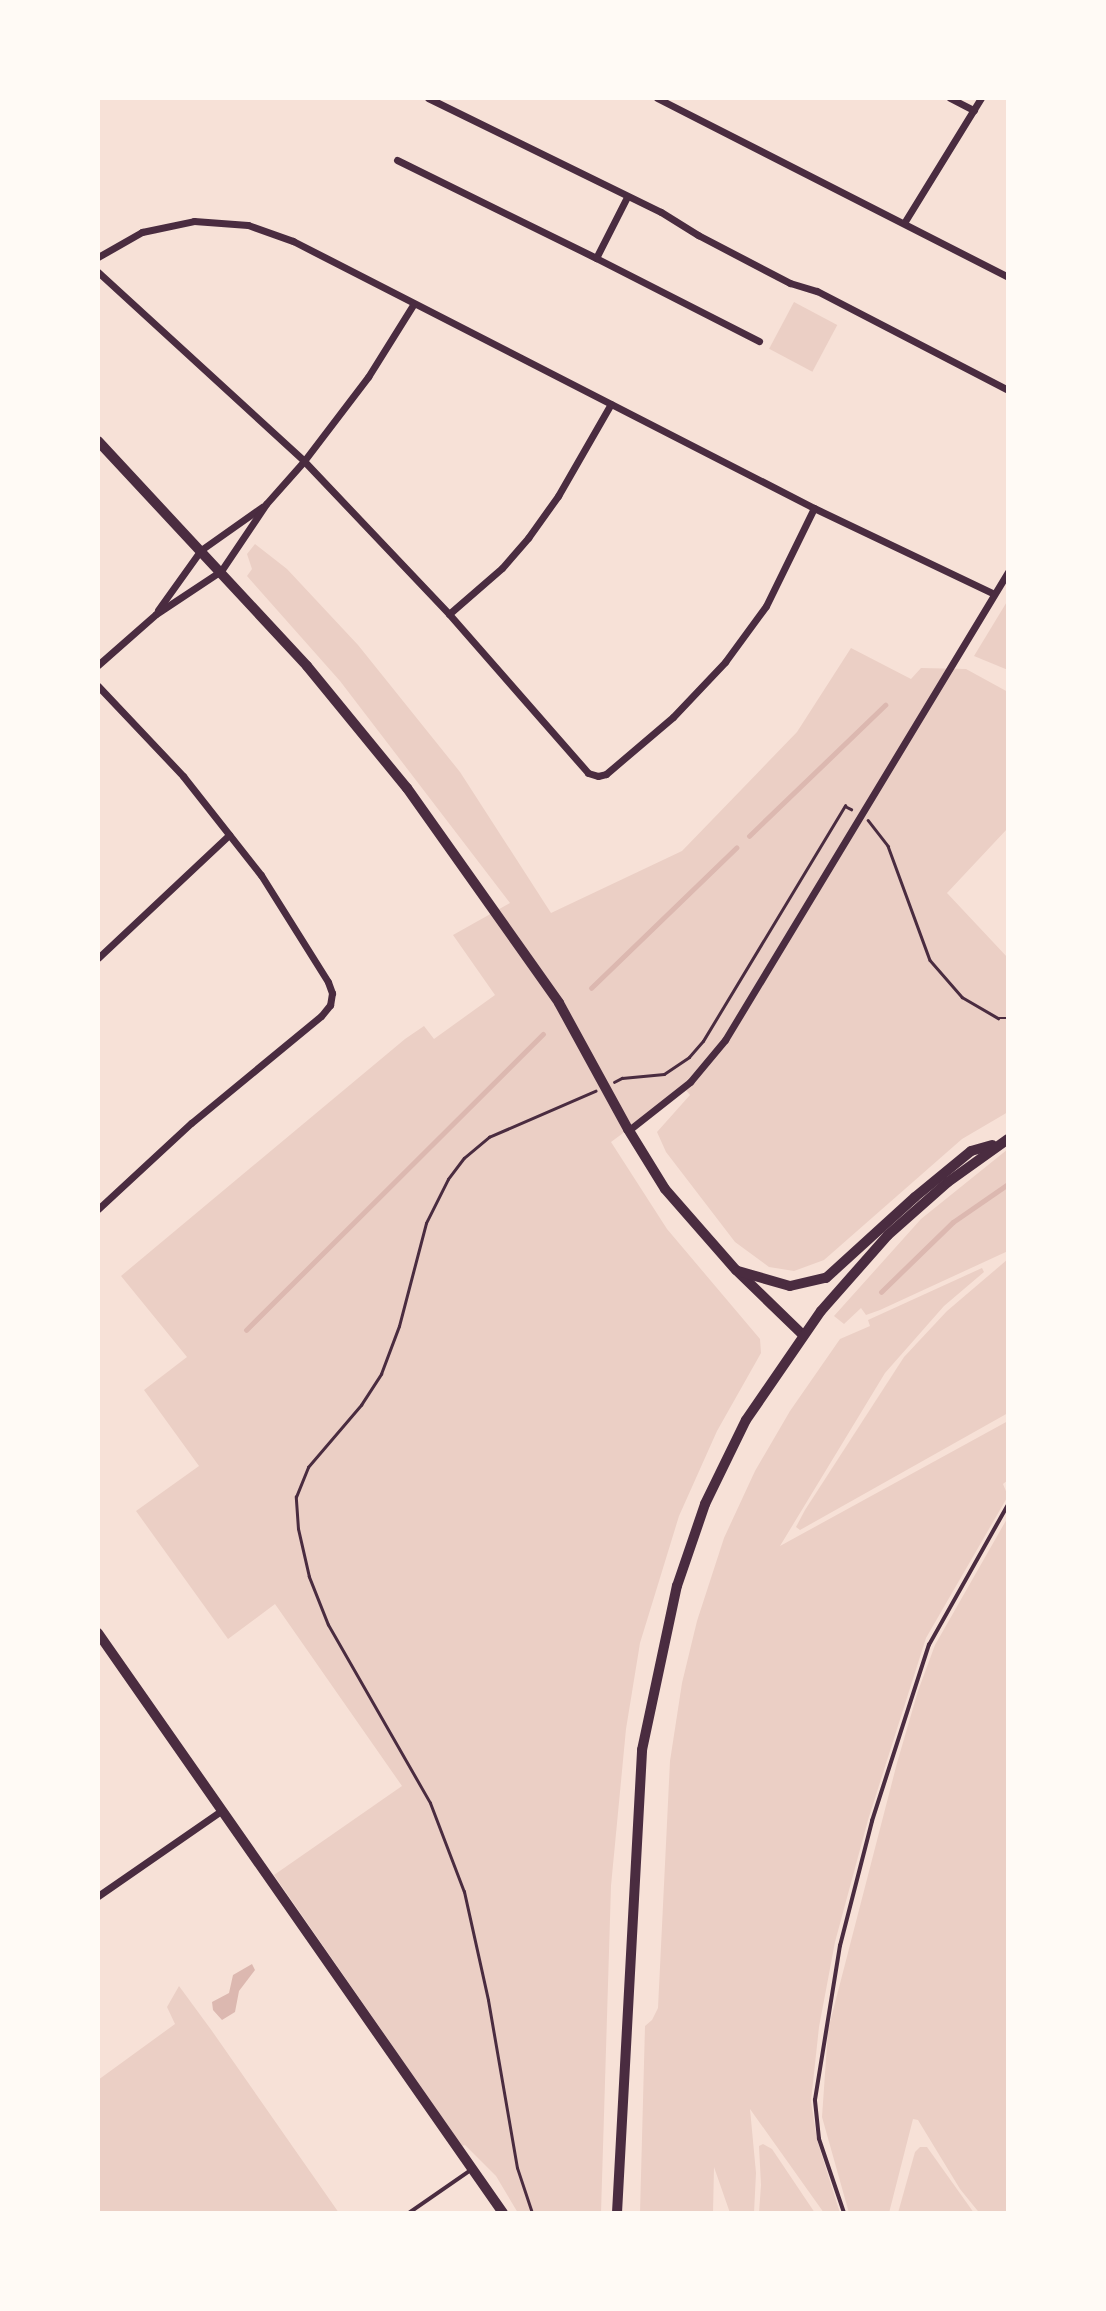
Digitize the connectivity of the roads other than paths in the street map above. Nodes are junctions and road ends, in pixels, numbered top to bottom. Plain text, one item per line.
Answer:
1 (428, 98) edge
2 (657, 98) edge
3 (950, 98) edge
4 (981, 98) edge
5 (974, 110) junction
6 (397, 159) dead end
7 (627, 197) junction
8 (904, 223) junction
9 (98, 257) edge
10 (596, 258) junction
11 (98, 272) edge
12 (1008, 277) edge
13 (413, 305) junction
14 (760, 341) dead end
15 (1008, 390) edge
16 (611, 404) junction
17 (98, 441) edge
18 (304, 461) junction
19 (266, 504) junction
20 (814, 508) junction
21 (201, 550) junction
22 (221, 571) junction
23 (1008, 572) edge
24 (994, 594) junction
25 (156, 614) junction
26 (449, 614) junction
27 (98, 665) edge
28 (98, 686) edge
29 (229, 835) junction
30 (98, 958) edge
31 (629, 1130) junction
32 (1005, 1140) edge
33 (100, 1204) edge
34 (736, 1270) junction
35 (803, 1335) junction
36 (1008, 1505) edge
37 (98, 1633) edge
38 (222, 1810) junction
39 (98, 1896) edge
40 (472, 2168) junction
41 (409, 2213) edge
42 (503, 2213) edge
43 (617, 2213) edge
44 (844, 2213) edge

1 - 7 street
2 - 8 street
3 - 5 street
4 - 5 street
5 - 8 street
6 - 10 street
7 - 10 street
7 - 15 street
8 - 12 street
9 - 13 street
10 - 14 street
11 - 18 street
13 - 16 street
13 - 18 street
16 - 20 street
16 - 26 street
17 - 21 main road
18 - 19 street
18 - 26 street
19 - 21 street
19 - 22 street
20 - 24 street
20 - 26 street
21 - 22 main road
21 - 25 street
22 - 25 street
22 - 31 main road
23 - 24 street
24 - 31 street
25 - 27 street
28 - 29 street
29 - 30 street
29 - 33 street
31 - 34 main road
32 - 34 main road
32 - 35 main road
34 - 35 main road
35 - 43 main road
36 - 44 lane
37 - 38 street
38 - 39 street
38 - 40 street
40 - 41 lane
40 - 42 street

